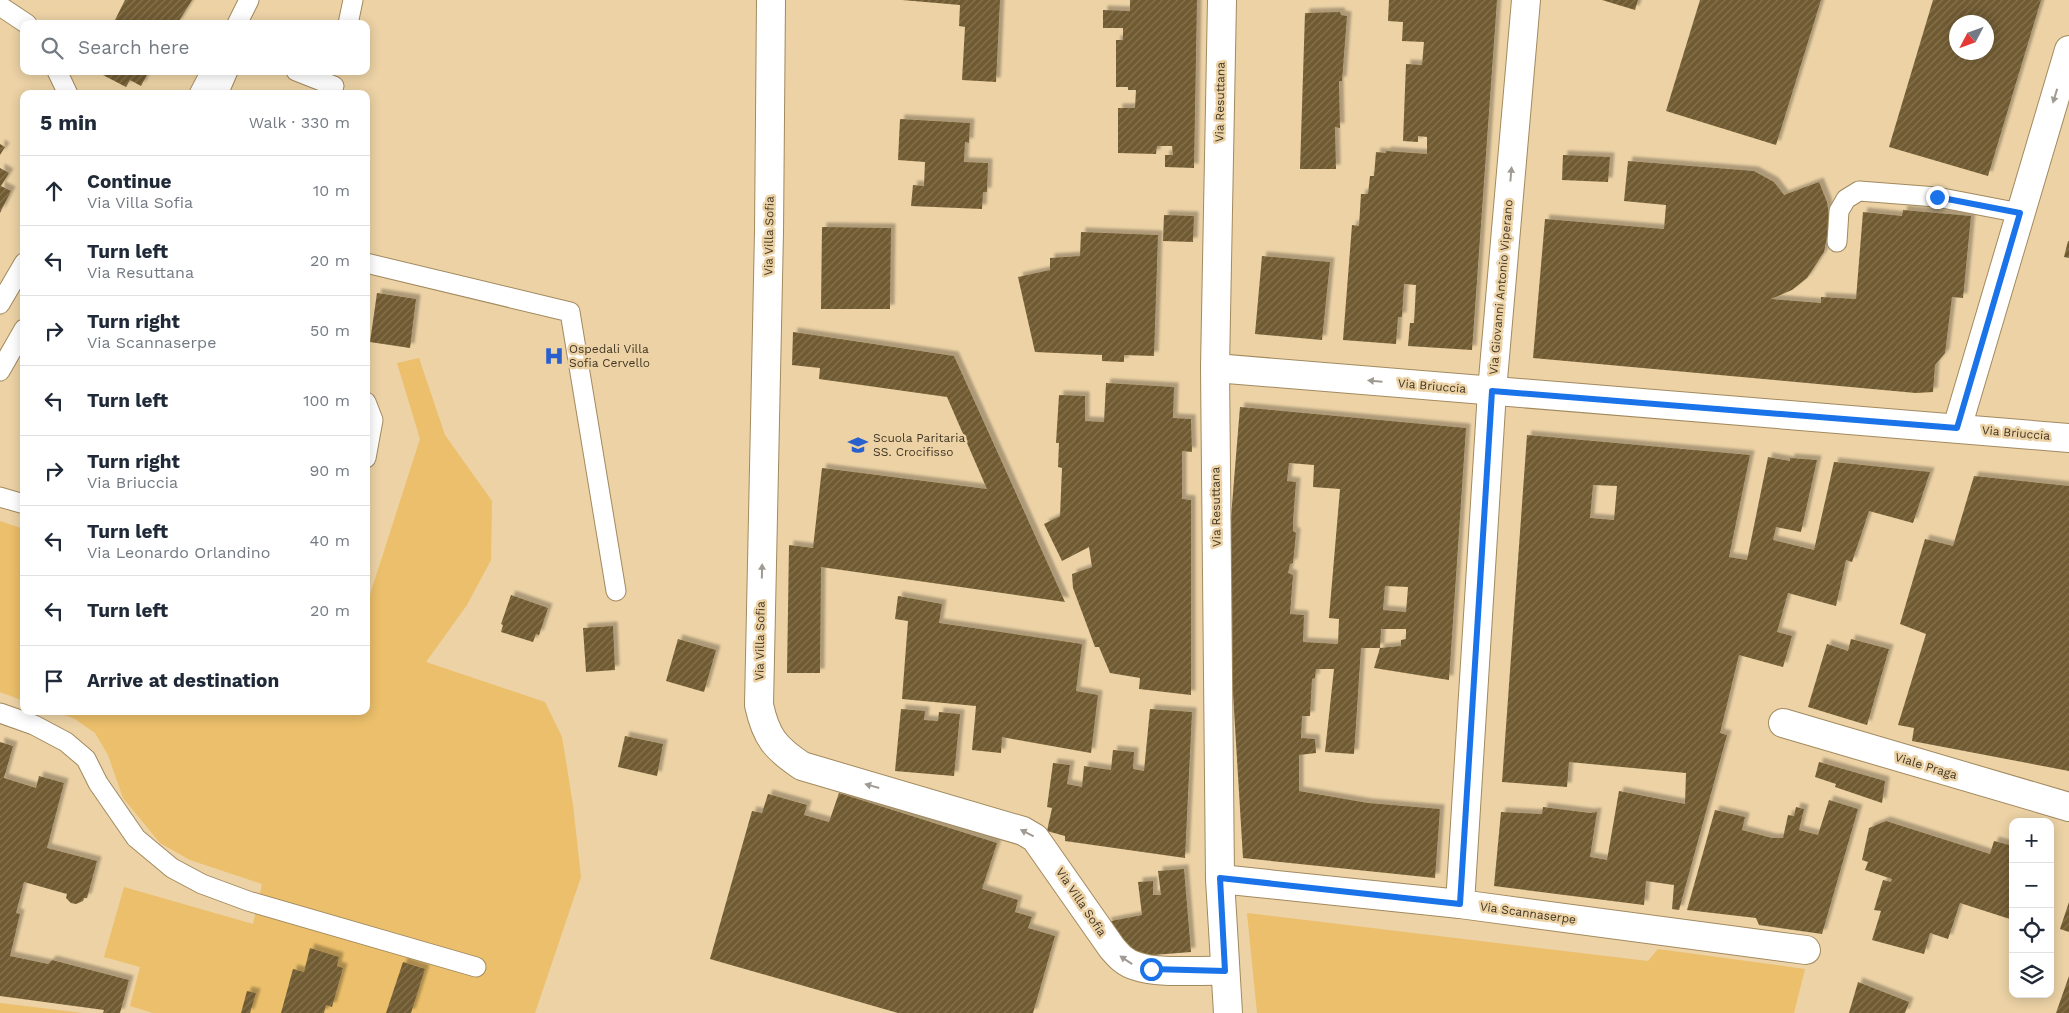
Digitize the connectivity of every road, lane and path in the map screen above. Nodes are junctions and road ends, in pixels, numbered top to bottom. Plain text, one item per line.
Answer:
1 (250, 0) edge
2 (258, 0) edge
3 (353, 0) edge
4 (771, 0) edge
5 (1222, 0) edge
6 (1526, 0) edge
7 (0, 6) edge
8 (21, 20) edge
9 (239, 20) edge
10 (250, 20) edge
11 (349, 20) edge
12 (2069, 50) edge
13 (59, 75) edge
14 (210, 75) edge
15 (226, 75) edge
16 (308, 75) edge
17 (335, 84) edge
18 (66, 90) edge
19 (202, 90) edge
20 (220, 90) edge
21 (2020, 213) junction
22 (1837, 242) dead end
23 (370, 263) edge
24 (20, 269) edge
25 (0, 304) edge
26 (20, 336) edge
27 (1214, 368) junction
28 (0, 371) edge
29 (1492, 391) junction
30 (370, 412) edge
31 (1957, 428) junction
32 (370, 436) edge
33 (2069, 438) edge
34 (0, 497) edge
35 (20, 503) edge
36 (616, 591) dead end
37 (0, 713) edge
38 (1784, 723) dead end
39 (2069, 807) edge
40 (1220, 878) junction
41 (1460, 904) junction
42 (1806, 950) dead end
43 (476, 967) dead end
44 (1225, 971) junction
45 (1228, 1013) edge

1 - 9 lane
2 - 10 lane
3 - 11 lane
44 -> 4 street, Via Villa Sofia
5 - 27 street, Via Resuttana
29 -> 6 street, Via Giovanni Antonio Viperano
7 - 8 lane
12 -> 21 street
13 - 18 lane
14 - 19 lane
15 - 20 lane
16 - 17 lane
21 - 22 lane
21 - 31 street
23 - 36 lane
24 - 25 lane
26 - 28 lane
29 -> 27 street, Via Briuccia
27 - 40 street, Via Resuttana
29 - 31 street, Via Briuccia
29 - 41 street, Via Giovanni Antonio Viperano
30 - 32 lane
31 - 33 street, Via Briuccia
34 - 35 lane
37 - 43 lane
38 - 39 street, Viale Praga
40 - 41 street, Via Scannaserpe
40 - 44 street, Via Resuttana
41 - 42 street, Via Scannaserpe
44 - 45 street, Via Resuttana

